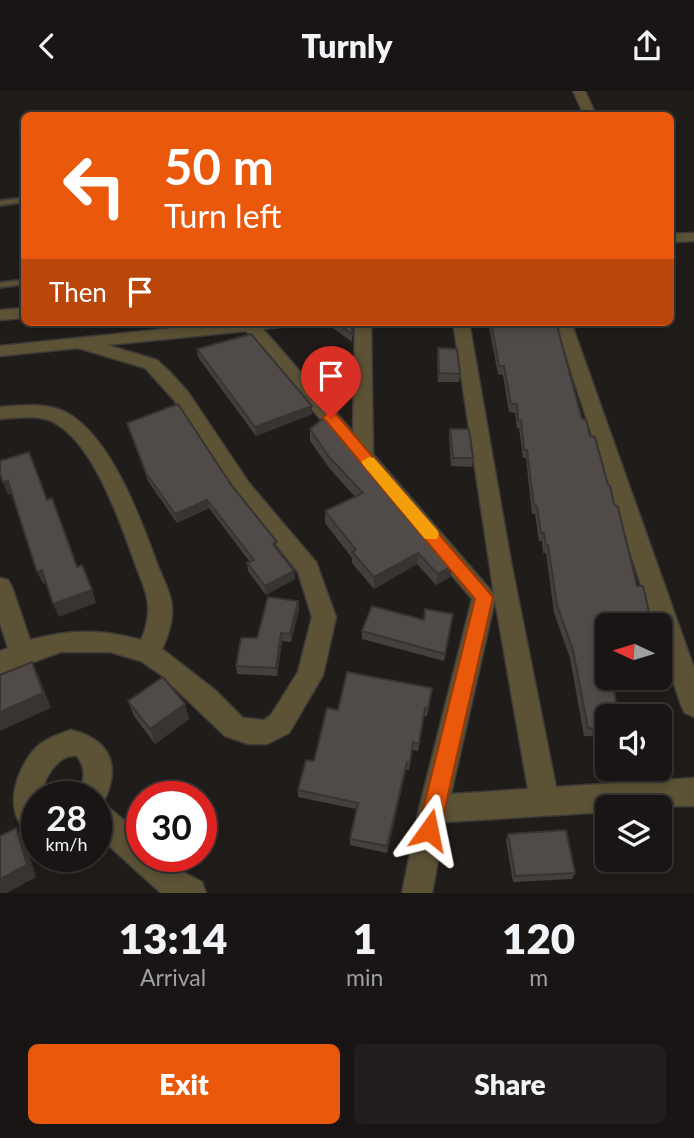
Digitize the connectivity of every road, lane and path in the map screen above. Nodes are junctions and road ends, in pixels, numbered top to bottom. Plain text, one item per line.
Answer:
1 (579, 91) edge
2 (589, 112) edge
3 (21, 200) edge
4 (0, 203) edge
5 (694, 237) edge
6 (674, 238) edge
7 (21, 282) edge
8 (0, 285) edge
9 (21, 313) edge
10 (0, 315) edge
11 (251, 326) joint
12 (363, 326) edge
13 (462, 326) edge
14 (564, 326) edge
15 (148, 335) junction
16 (78, 343) junction
17 (0, 351) edge
18 (151, 364) junction
19 (0, 413) edge
20 (363, 454) junction
21 (500, 562) junction
22 (0, 587) edge
23 (484, 597) junction
24 (148, 653) junction
25 (11, 658) edge
26 (694, 705) edge
27 (96, 781) edge
28 (694, 792) edge
29 (545, 802) junction
30 (8, 806) edge
31 (433, 809) junction
32 (112, 828) edge
33 (126, 841) edge
34 (161, 872) edge
35 (191, 893) edge
36 (418, 893) edge

1 - 2 street
3 - 4 lane
5 - 6 street
7 - 8 lane
9 - 10 street
11 - 15 street
11 - 20 street
12 - 20 street
13 - 21 street
14 - 26 street
15 - 16 street
15 - 18 street
16 - 17 street
16 - 18 street
18 - 24 street
19 - 24 street
20 - 23 street
21 - 23 street
21 - 29 street
22 - 25 street
23 - 31 street
24 - 25 street
27 - 30 street
28 - 29 street
29 - 31 street
31 - 36 street
32 - 33 street
34 - 35 street

